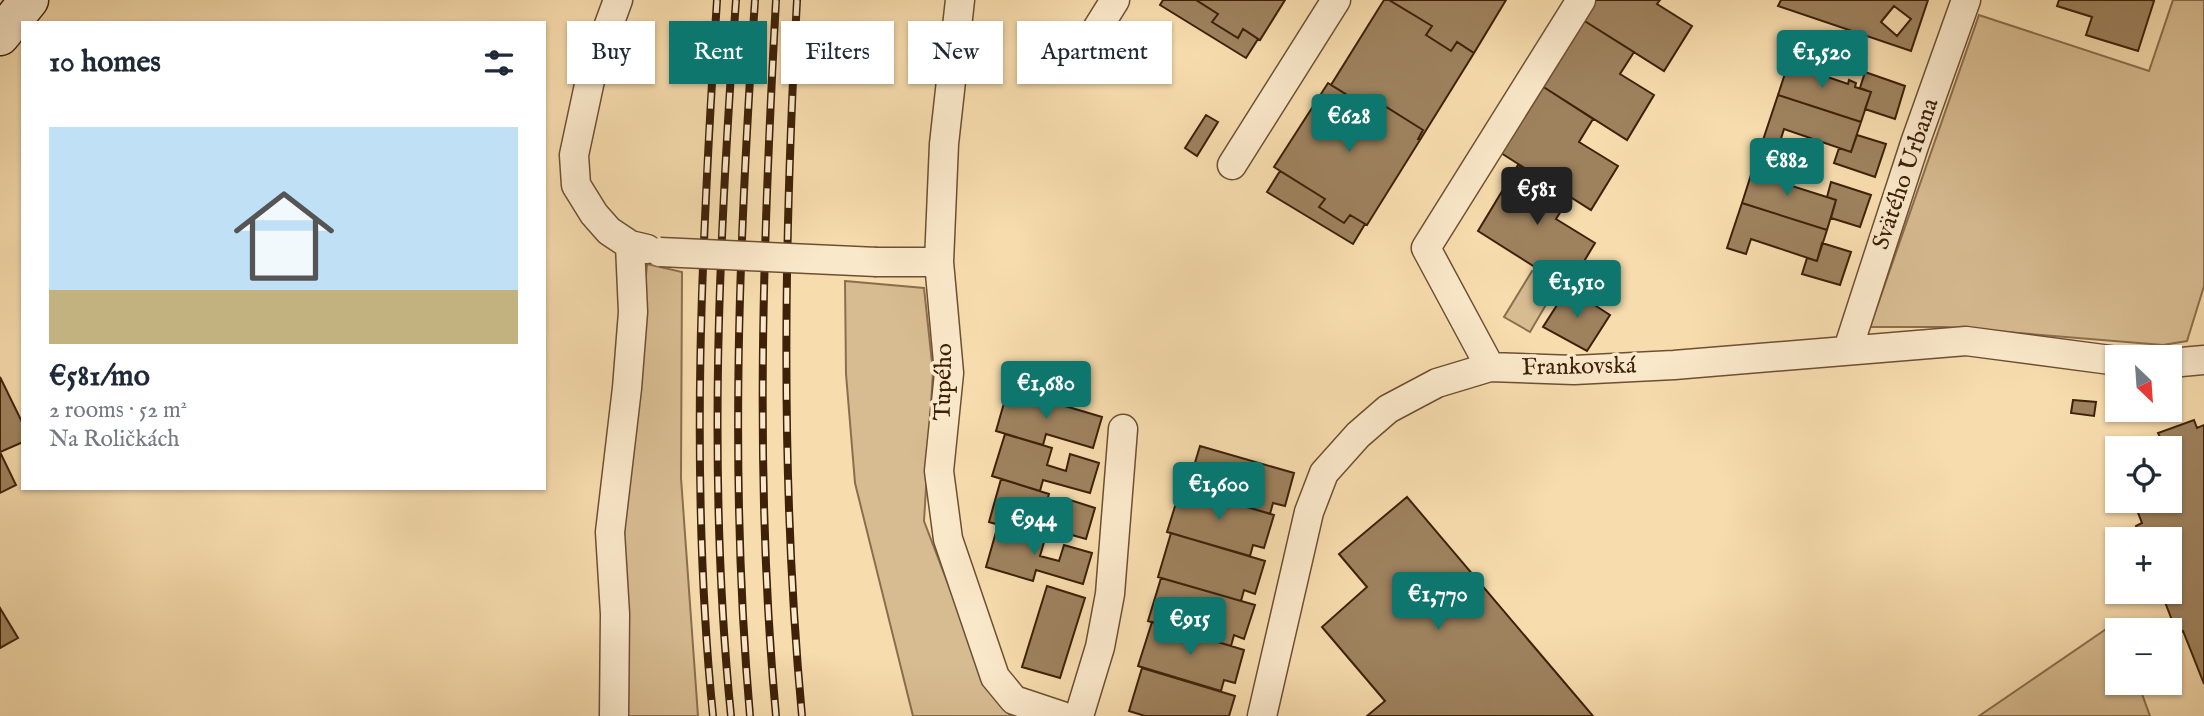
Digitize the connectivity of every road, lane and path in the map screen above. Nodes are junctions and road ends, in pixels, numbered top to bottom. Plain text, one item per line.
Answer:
1 (29, 0) edge
2 (618, 0) edge
3 (960, 0) edge
4 (1115, 0) edge
5 (1336, 0) edge
6 (1581, 0) edge
7 (1966, 0) edge
8 (1102, 21) edge
9 (0, 36) edge
10 (1232, 165) dead end
11 (631, 246) junction
12 (939, 262) junction
13 (1848, 349) junction
14 (2105, 359) edge
15 (2204, 360) edge
16 (2182, 362) edge
17 (1490, 366) junction
18 (1123, 429) dead end
19 (614, 716) edge
20 (1062, 716) edge
21 (1079, 716) edge
22 (1262, 716) edge

1 - 9 street
2 - 11 street
3 - 12 street, Tupého
4 - 8 street
5 - 10 street
6 - 17 street
7 - 13 street, Svätého Urbana
11 - 12 street, bridge
11 - 19 street
12 - 20 street, Tupého
13 - 14 street, Frankovská
13 - 17 street, Frankovská
15 - 16 street
17 - 22 street, Frankovská
18 - 21 street

